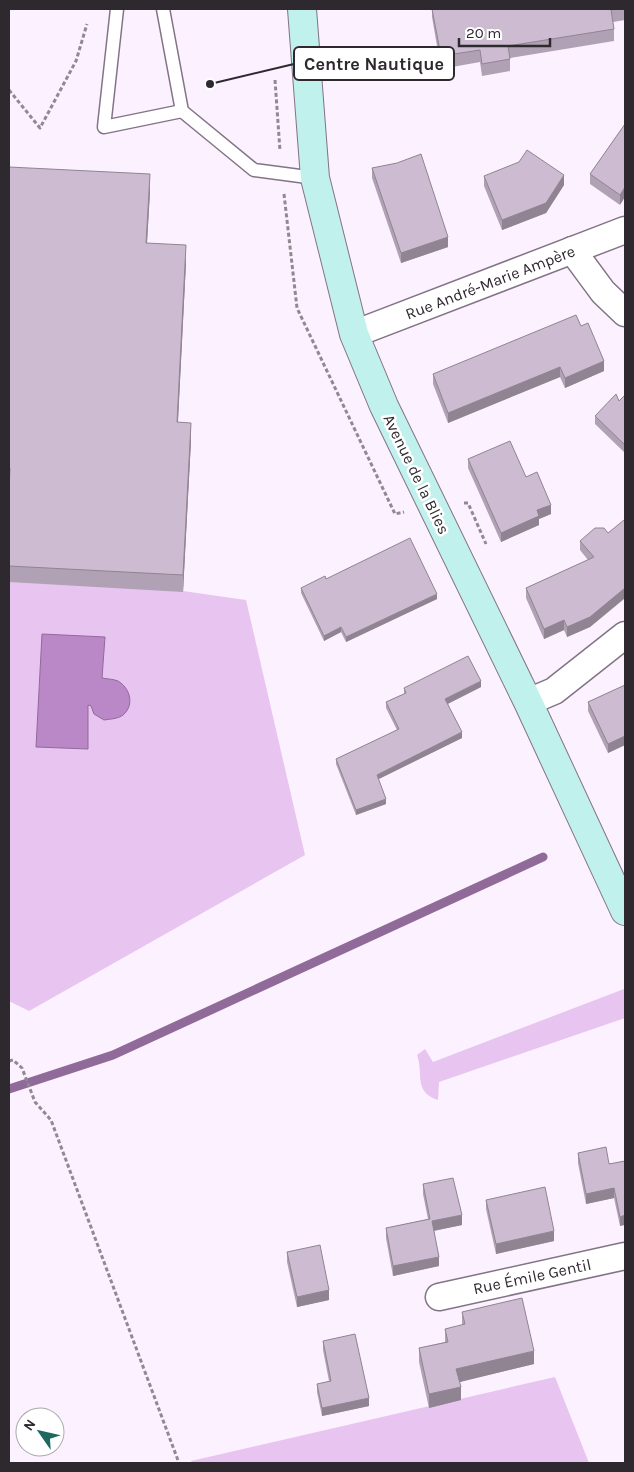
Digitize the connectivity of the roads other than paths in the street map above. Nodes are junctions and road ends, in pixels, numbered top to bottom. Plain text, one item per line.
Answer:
1 (117, 9) edge
2 (163, 9) edge
3 (302, 9) edge
4 (182, 111) junction
5 (315, 178) junction
6 (625, 230) edge
7 (572, 250) junction
8 (625, 313) edge
9 (354, 334) junction
10 (625, 635) edge
11 (528, 702) junction
12 (625, 911) edge
13 (625, 1256) edge
14 (439, 1296) dead end

1 - 4 lane
2 - 4 lane
3 - 5 main road, Avenue de la Blies
4 - 5 lane
5 - 9 main road, Avenue de la Blies
6 - 7 street, Rue André-Marie Ampère
7 - 8 street
7 - 9 street, Rue André-Marie Ampère
9 - 11 main road, Avenue de la Blies
10 - 11 street
11 - 12 main road, Avenue de la Blies
13 - 14 street, Rue Émile Gentil

